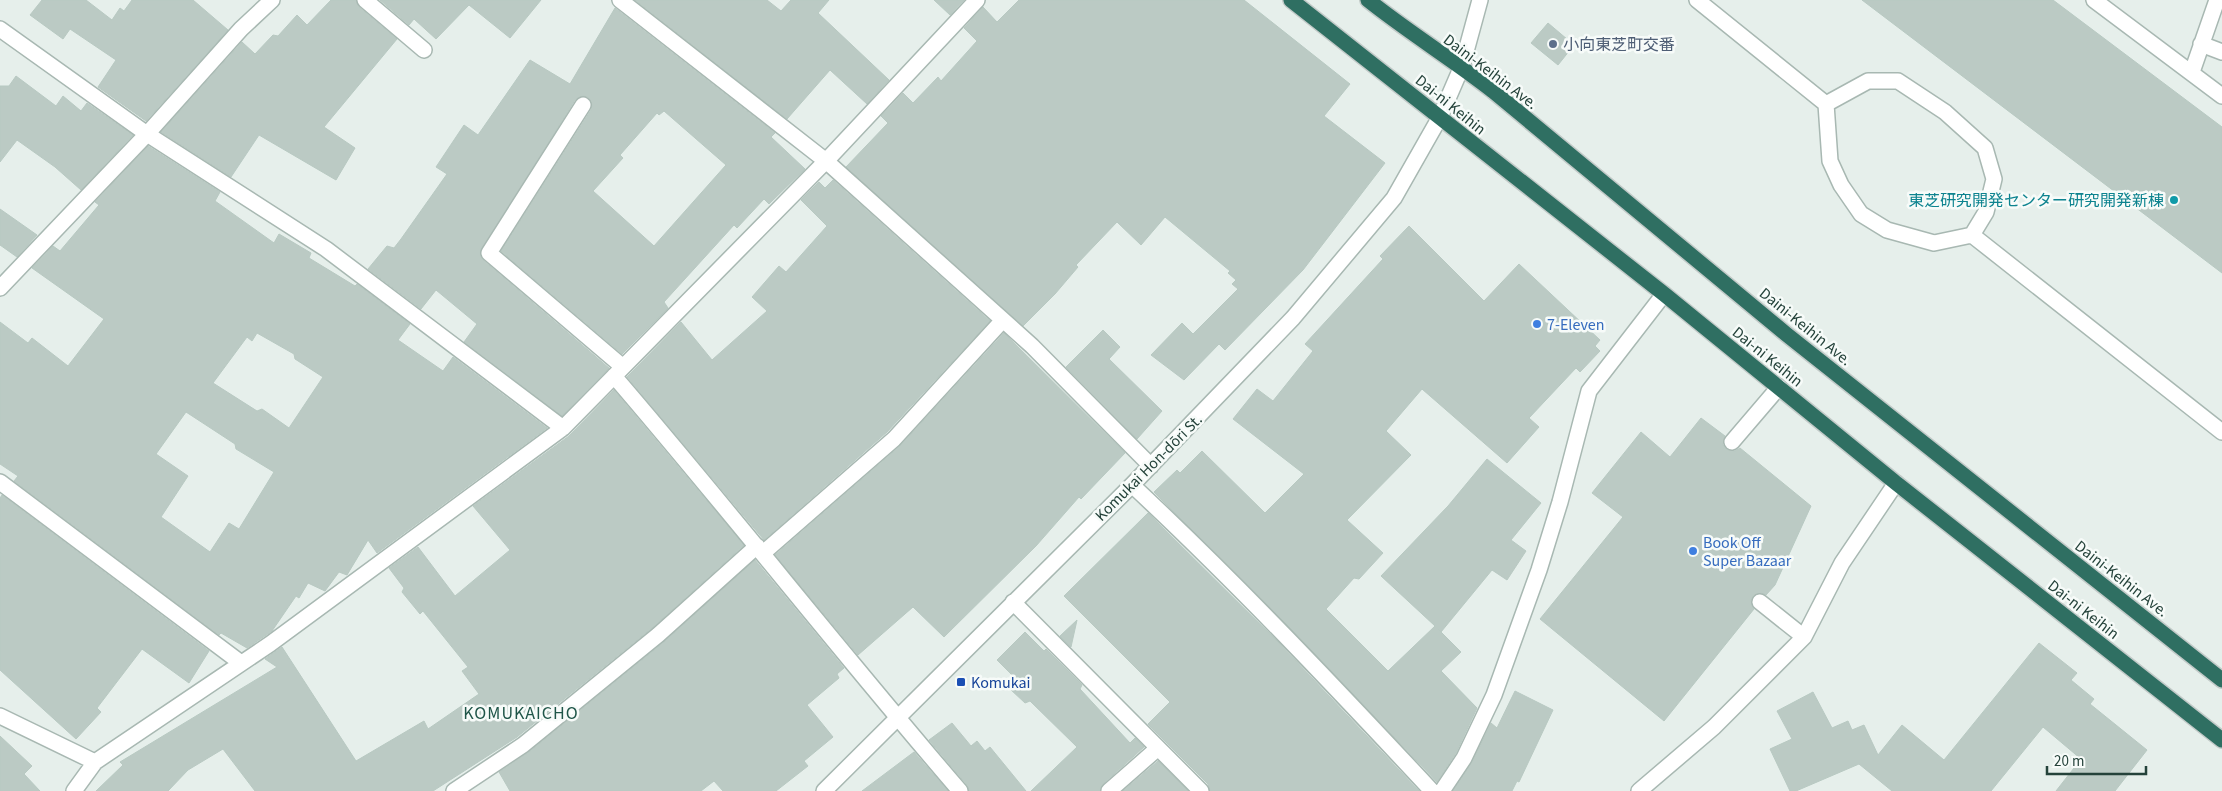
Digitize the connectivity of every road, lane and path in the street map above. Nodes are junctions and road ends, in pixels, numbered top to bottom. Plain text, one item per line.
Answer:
1 (272, 0) edge
2 (365, 0) edge
3 (620, 0) edge
4 (977, 0) edge
5 (1291, 0) edge
6 (1368, 0) edge
7 (1480, 0) edge
8 (1697, 0) edge
9 (2094, 0) edge
10 (2217, 0) edge
11 (0, 29) edge
12 (2202, 44) junction
13 (424, 50) dead end
14 (2222, 52) edge
15 (1462, 66) junction
16 (2192, 72) junction
17 (2222, 96) edge
18 (584, 104) dead end
19 (1826, 104) junction
20 (1440, 117) junction
21 (147, 134) junction
22 (826, 161) junction
23 (1972, 235) junction
24 (0, 288) edge
25 (1664, 294) junction
26 (1003, 320) junction
27 (618, 371) junction
28 (1779, 386) junction
29 (563, 428) junction
30 (2222, 432) edge
31 (1732, 442) dead end
32 (1151, 466) junction
33 (0, 482) edge
34 (1896, 483) junction
35 (1132, 485) junction
36 (760, 550) junction
37 (1012, 602) junction
38 (1760, 602) dead end
39 (1804, 637) junction
40 (241, 663) junction
41 (2222, 680) edge
42 (0, 716) edge
43 (897, 718) junction
44 (2222, 740) edge
45 (1158, 748) junction
46 (95, 762) junction
47 (74, 791) edge
48 (454, 791) edge
49 (824, 791) edge
50 (960, 791) edge
51 (1109, 791) edge
52 (1201, 791) edge
53 (1432, 791) edge
54 (1442, 791) edge
55 (1638, 791) edge

1 - 21 street
2 - 13 street
3 - 22 street
4 - 22 street
5 - 20 highway, Dai-ni Keihin
6 - 15 highway, Daini-Keihin Ave.
7 - 15 street
8 - 19 street
9 - 16 street
10 - 12 street
11 - 21 street
12 - 14 street
12 - 16 street
15 - 20 street, Komukai Hon-dōri St.
15 - 41 highway, Daini-Keihin Ave.
16 - 17 street
18 - 27 street
19 - 23 street
19 - 23 street
20 - 25 highway, Dai-ni Keihin
20 - 32 street, Komukai Hon-dōri St.
21 - 24 street
21 - 29 street
22 - 26 street
22 - 27 street
23 - 30 street
25 - 28 highway, Dai-ni Keihin
25 - 54 street
26 - 32 street
26 - 36 street
27 - 29 street
27 - 36 street
28 - 31 street
28 - 34 highway, Dai-ni Keihin
29 - 40 street
32 - 35 street, Komukai Hon-dōri St.
33 - 40 street
34 - 39 street
34 - 44 highway, Dai-ni Keihin
35 - 37 street, Komukai Hon-dōri St.
35 - 53 street
36 - 43 street
36 - 48 street
37 - 43 street, Komukai Hon-dōri St.
37 - 45 street
38 - 39 street
39 - 55 street
40 - 46 street
42 - 46 street
43 - 49 street, Komukai Hon-dōri St.
43 - 50 street
45 - 51 street
45 - 52 street
46 - 47 street

